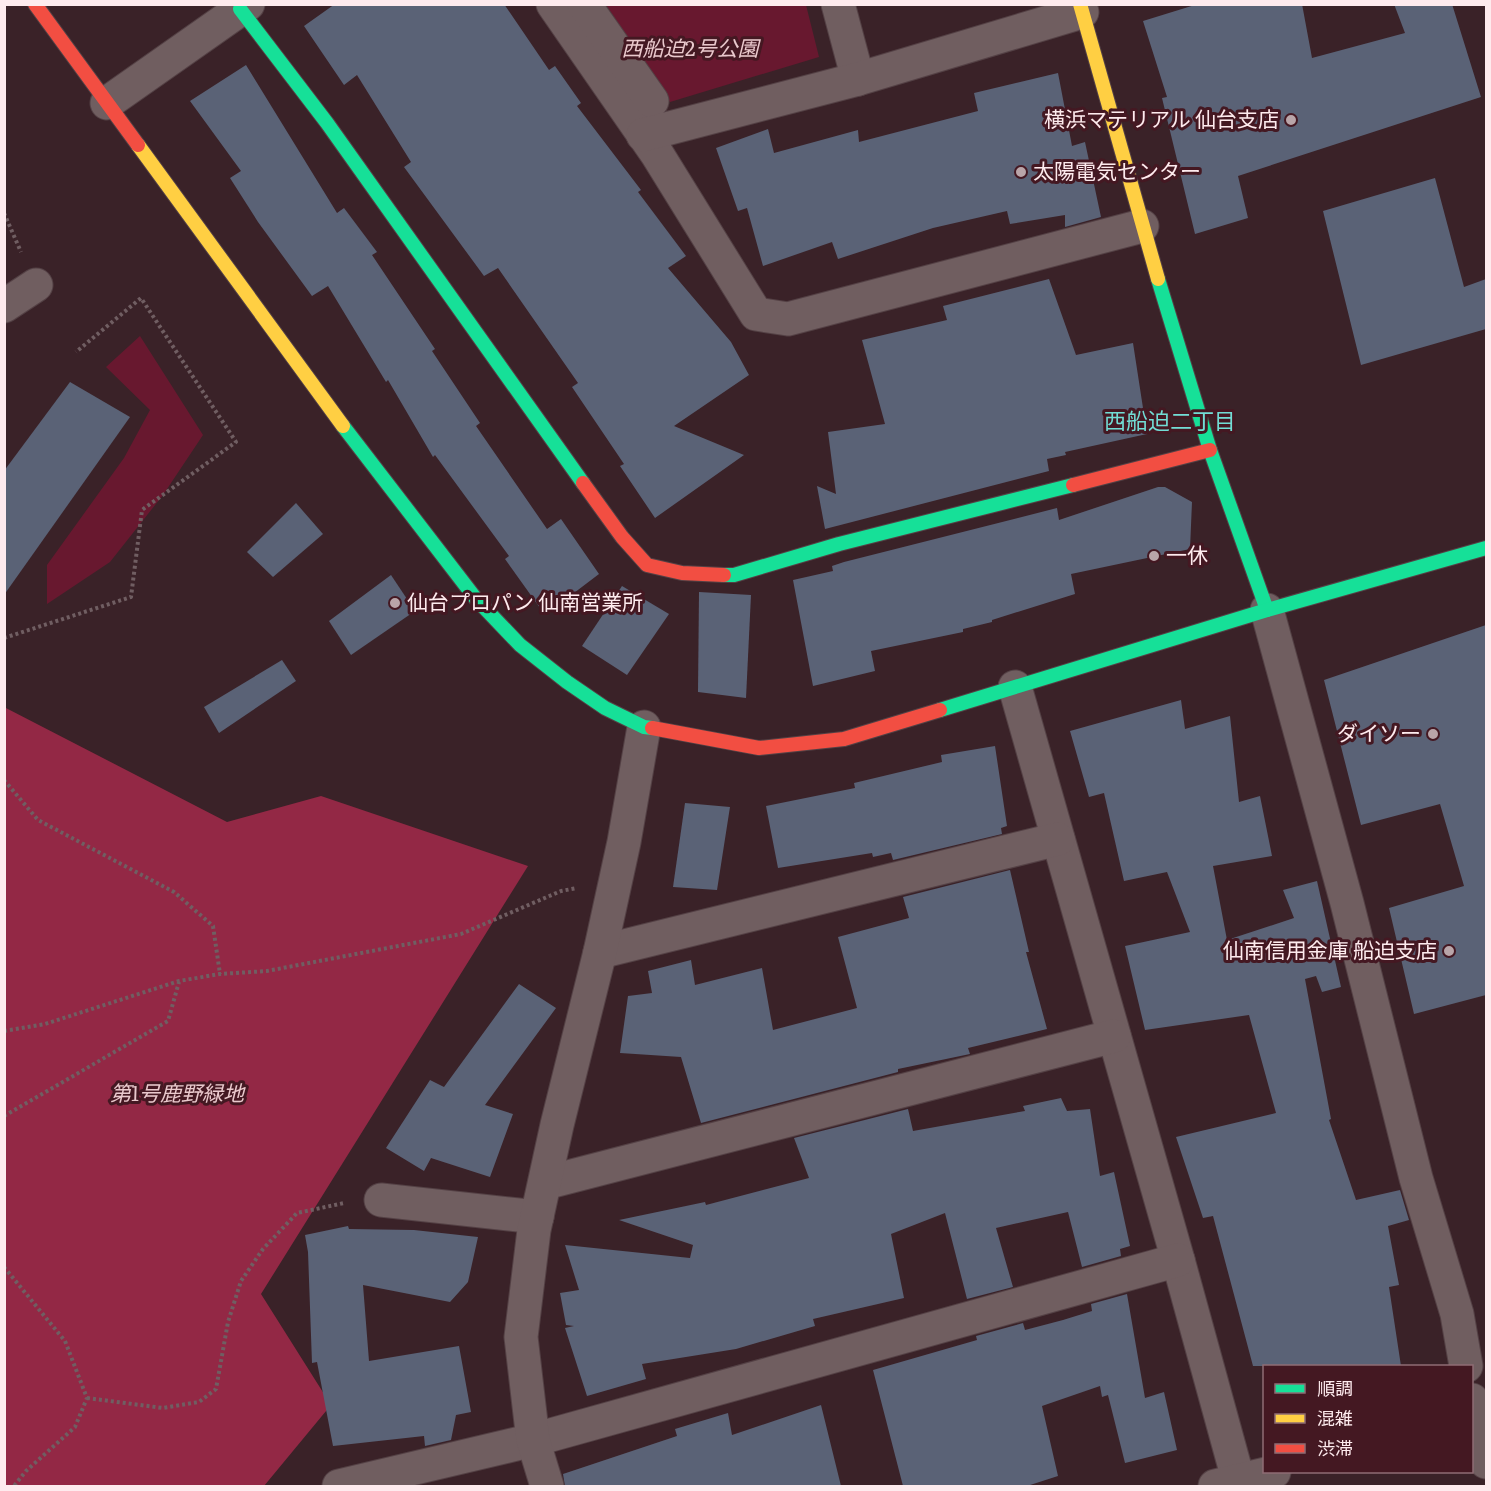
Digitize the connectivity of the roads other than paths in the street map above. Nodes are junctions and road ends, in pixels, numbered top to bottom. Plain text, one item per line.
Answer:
1 (35, 4) edge
2 (553, 4) edge
3 (584, 4) edge
4 (838, 4) edge
5 (244, 7) edge
6 (1081, 8) edge
7 (858, 79) junction
8 (652, 101) dead end
9 (107, 103) junction
10 (644, 135) junction
11 (1142, 226) junction
12 (36, 285) dead end
13 (4, 306) edge
14 (1210, 450) junction
15 (1486, 548) edge
16 (1267, 610) junction
17 (1015, 687) junction
18 (644, 727) junction
19 (1058, 839) junction
20 (600, 952) junction
21 (1114, 1036) junction
22 (545, 1183) junction
23 (381, 1200) road end
24 (537, 1217) junction
25 (1178, 1260) junction
26 (1466, 1365) edge
27 (1473, 1416) edge
28 (533, 1440) junction
29 (1486, 1462) edge
30 (1271, 1473) edge
31 (1231, 1485) edge
32 (339, 1486) edge
33 (547, 1486) edge

1 - 9 street
2 - 10 street
3 - 8 street
4 - 7 street
5 - 9 street
5 - 14 street
6 - 7 street
6 - 11 street
7 - 10 street
9 - 18 street
10 - 11 street
11 - 14 street
12 - 13 street
14 - 16 street
15 - 16 street
16 - 17 street
16 - 26 street
17 - 18 street
17 - 19 street
18 - 20 street
19 - 20 street
19 - 21 street
20 - 22 street
21 - 22 street
21 - 25 street
22 - 24 street
23 - 24 street
24 - 28 street
25 - 28 street
25 - 31 street
27 - 29 street
28 - 32 street
28 - 33 street
30 - 31 street

